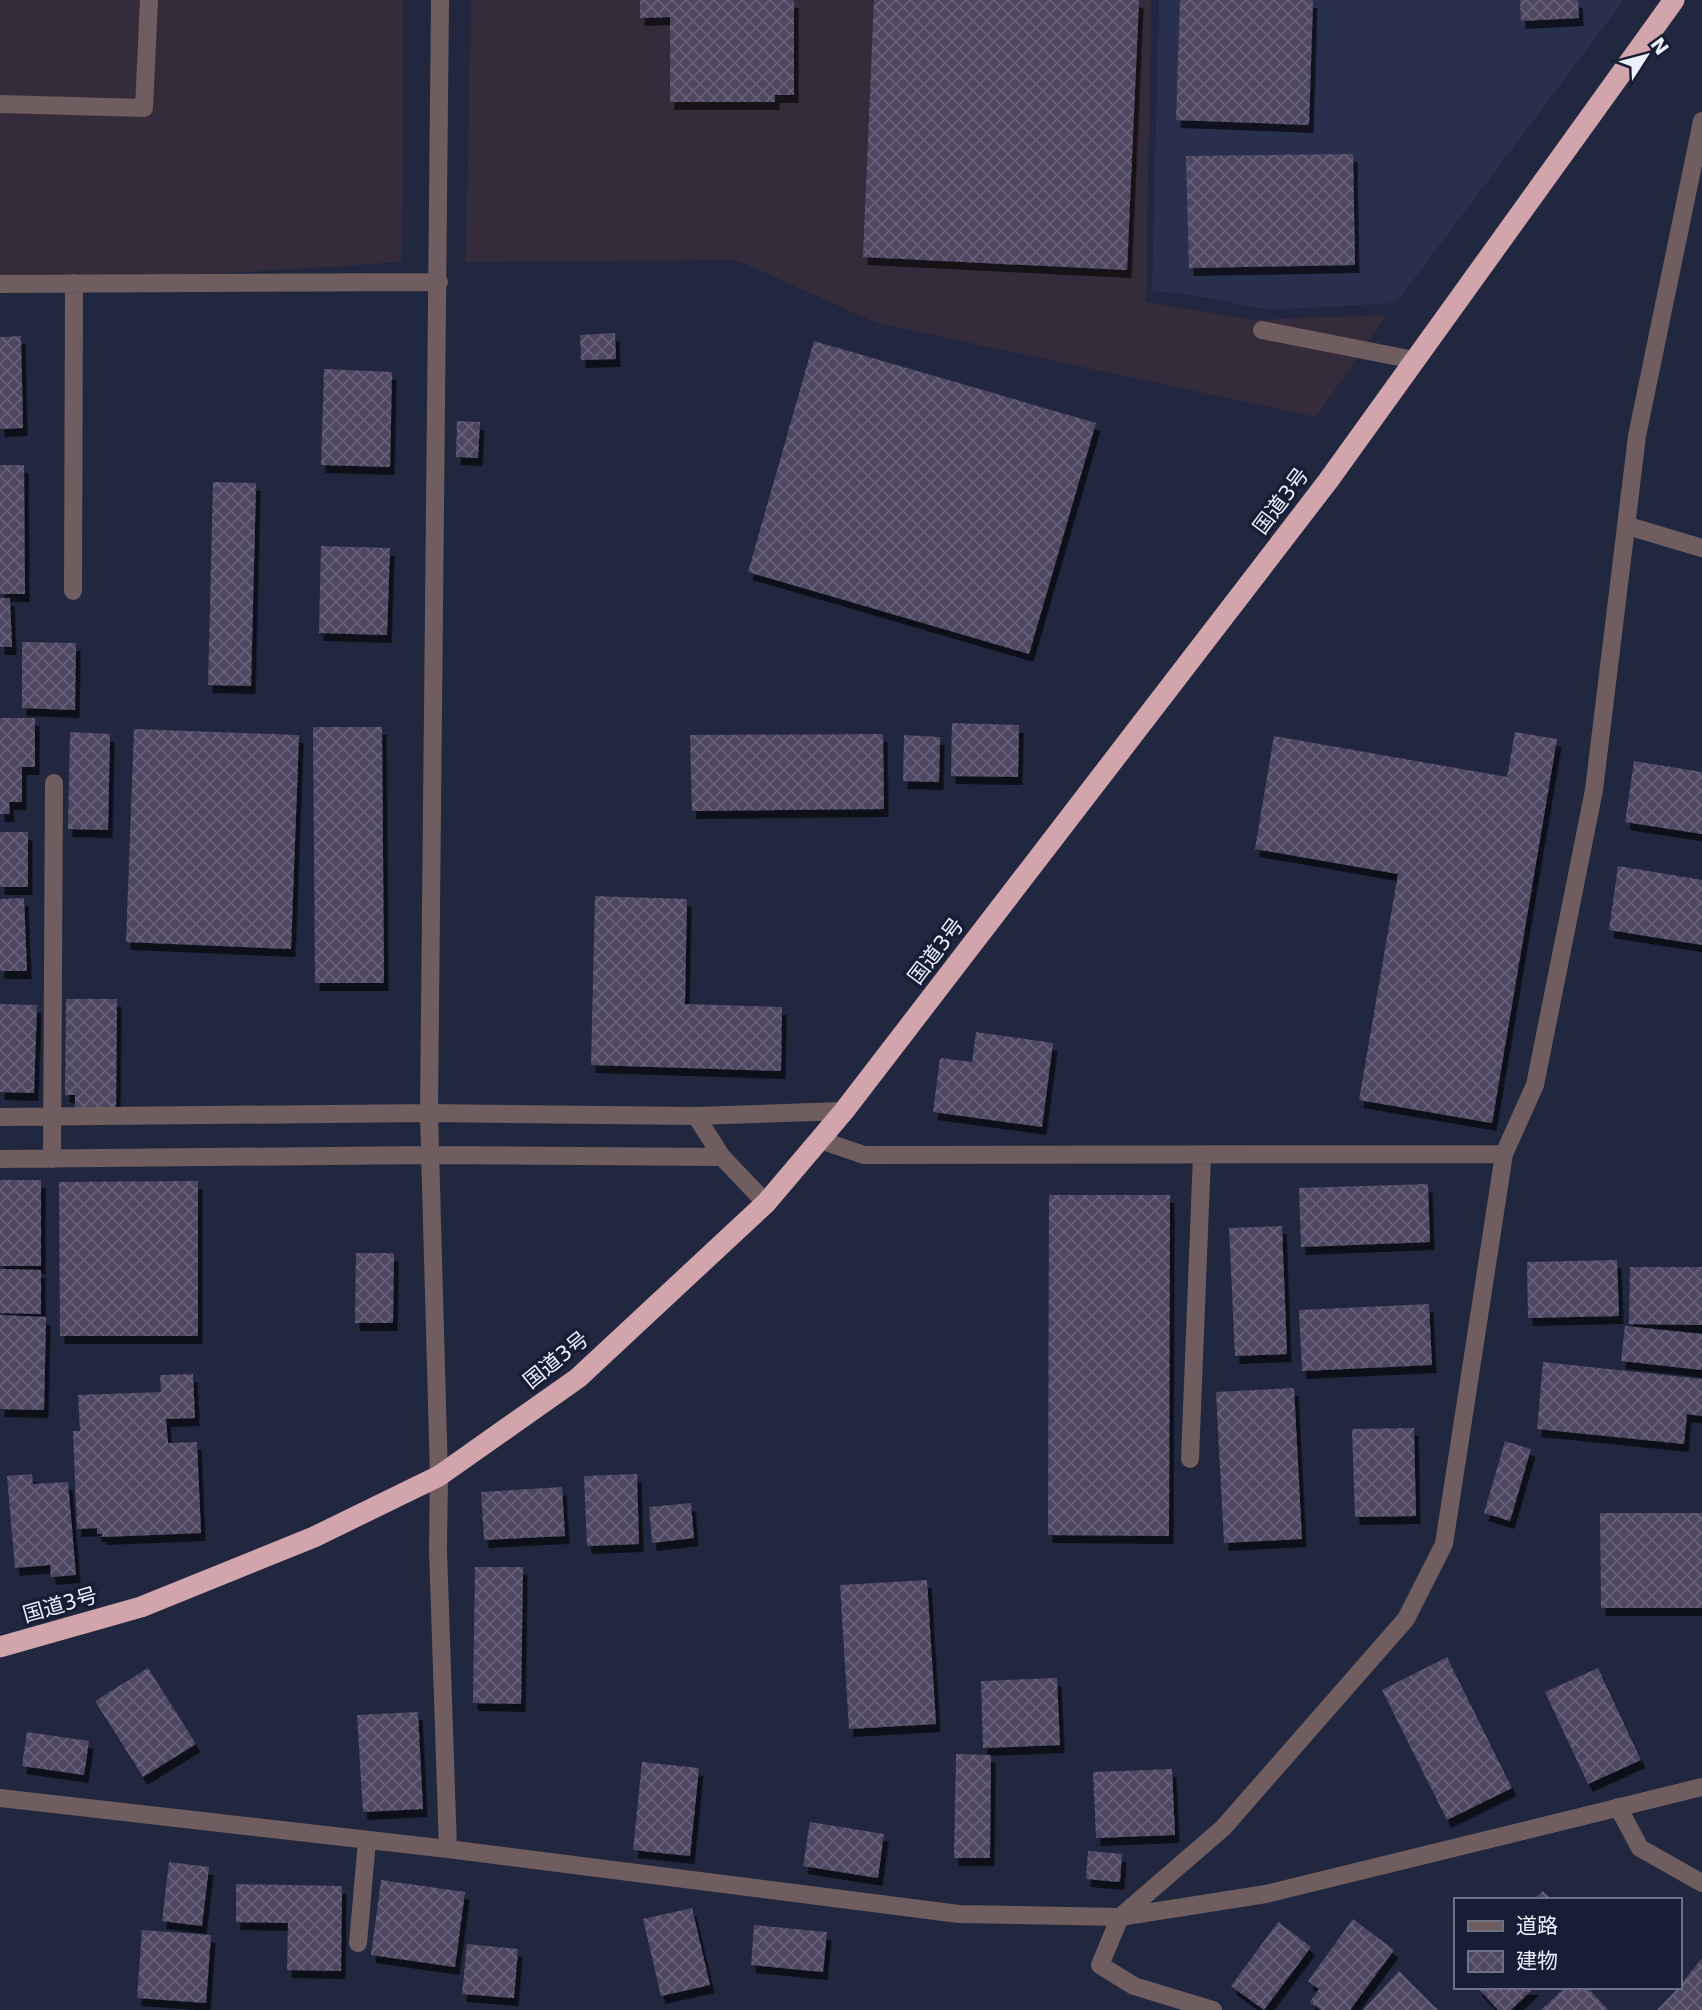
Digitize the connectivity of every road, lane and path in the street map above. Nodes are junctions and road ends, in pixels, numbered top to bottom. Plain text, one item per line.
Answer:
1 (149, 0) edge
2 (440, 0) edge
3 (1674, 0) edge
4 (0, 104) edge
5 (1702, 121) edge
6 (439, 282) junction
7 (74, 283) junction
8 (0, 284) edge
9 (1262, 330) dead end
10 (1415, 360) junction
11 (1628, 526) junction
12 (1702, 548) edge
13 (73, 591) dead end
14 (54, 783) dead end
15 (844, 1111) junction
16 (429, 1114) junction
17 (696, 1116) junction
18 (0, 1117) edge
19 (55, 1117) junction
20 (820, 1140) junction
21 (1504, 1154) junction
22 (430, 1155) junction
23 (1202, 1155) junction
24 (722, 1157) junction
25 (0, 1158) edge
26 (52, 1159) junction
27 (766, 1203) junction
28 (1190, 1459) dead end
29 (439, 1475) junction
30 (0, 1647) edge
31 (1702, 1787) edge
32 (0, 1798) edge
33 (1618, 1807) junction
34 (366, 1841) junction
35 (448, 1849) junction
36 (1702, 1883) edge
37 (1121, 1917) junction
38 (358, 1943) dead end
39 (1213, 2010) edge

1 - 4 street
2 - 6 street
3 - 10 highway, 国道3号
5 - 11 street
6 - 7 street
6 - 16 street
7 - 8 street
7 - 13 street
9 - 10 street
10 - 15 highway, 国道3号
11 - 12 street
11 - 21 street
14 - 19 street
15 - 17 street
15 - 20 highway, 国道3号
16 - 17 street
16 - 19 street
16 - 22 street
17 - 24 street
18 - 19 street
19 - 26 street
20 - 23 street
20 - 27 highway, 国道3号
21 - 23 street
21 - 37 street
22 - 24 street
22 - 26 street
22 - 29 street
23 - 28 street
24 - 27 street
25 - 26 street
27 - 29 highway, 国道3号
29 - 30 highway, 国道3号
29 - 35 street
31 - 33 street
32 - 34 street
33 - 36 street
33 - 37 street
34 - 35 street
34 - 38 street
35 - 37 street
37 - 39 street

